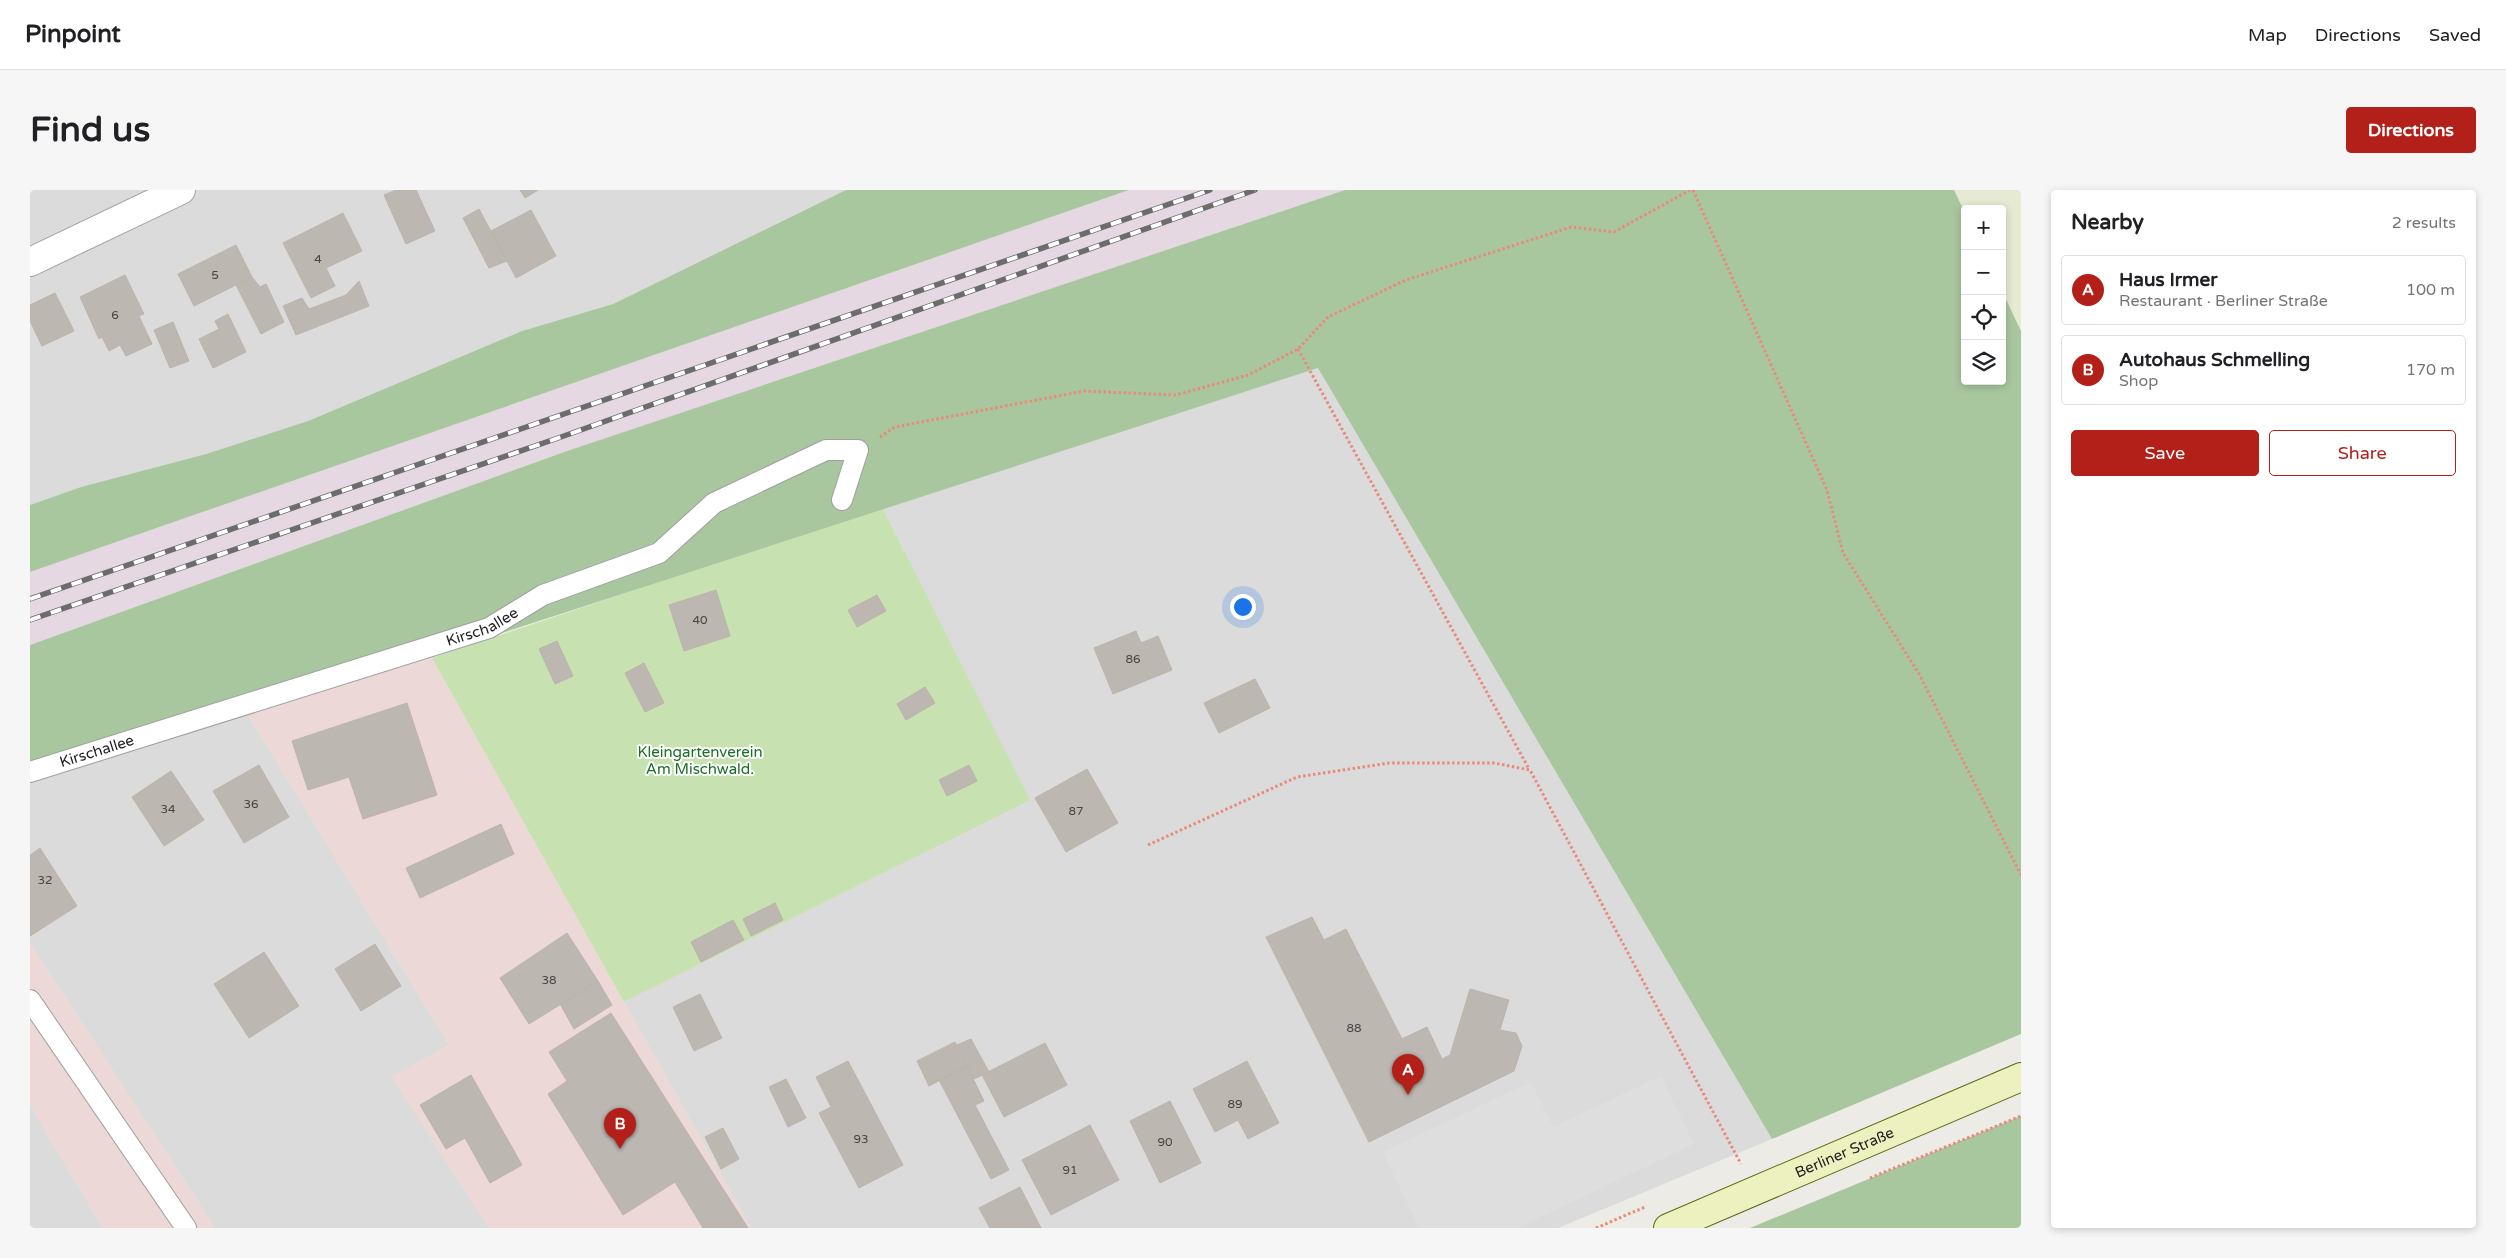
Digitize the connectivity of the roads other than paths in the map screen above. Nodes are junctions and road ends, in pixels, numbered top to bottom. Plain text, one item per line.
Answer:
1 (181, 190) edge
2 (30, 262) edge
3 (842, 500) dead end
4 (30, 772) edge
5 (30, 1000) edge
6 (2021, 1077) edge
7 (186, 1228) edge
8 (1668, 1228) edge

1 - 2 street
3 - 4 lane, Kirschallee
5 - 7 lane
6 - 8 main road, Berliner Straße

